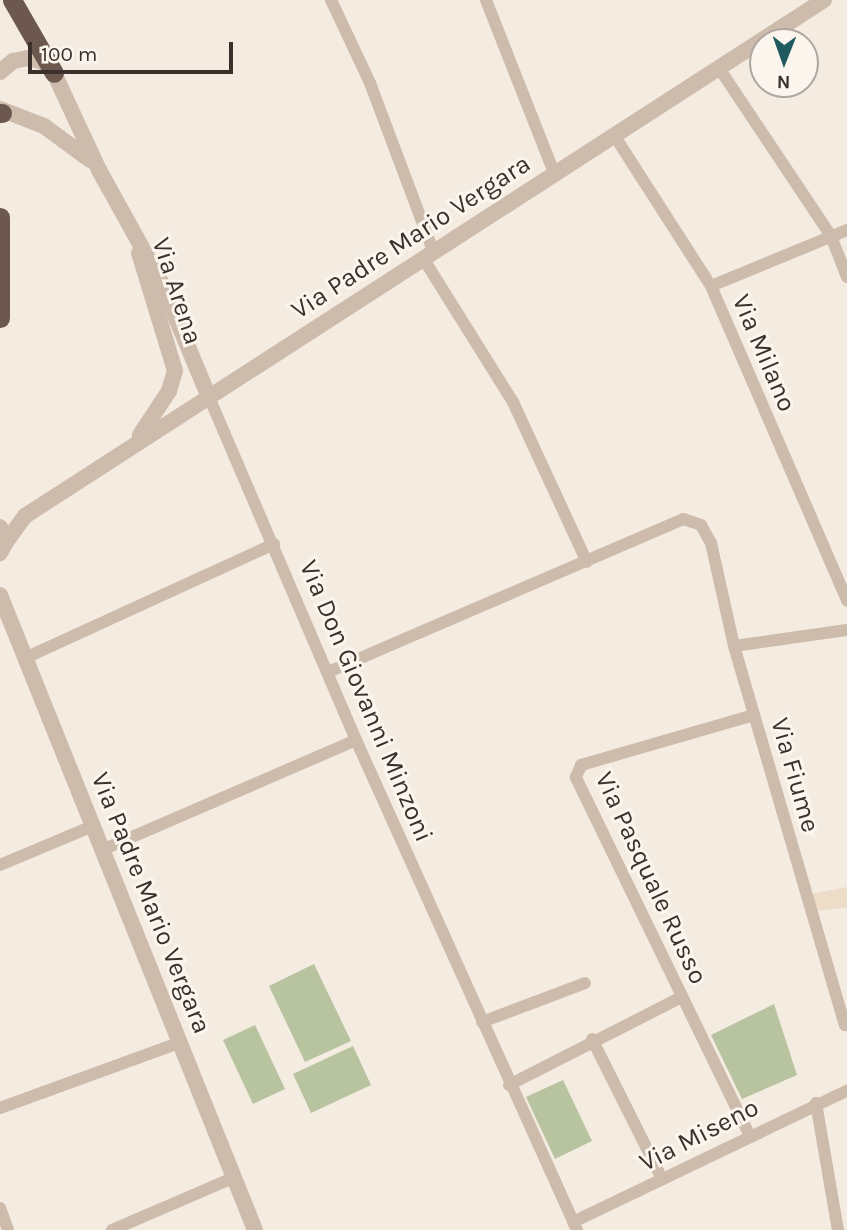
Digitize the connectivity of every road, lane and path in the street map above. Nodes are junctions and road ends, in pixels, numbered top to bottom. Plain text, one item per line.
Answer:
1 (12, 0) edge
2 (331, 0) edge
3 (486, 0) edge
4 (824, 0) edge
5 (719, 68) junction
6 (0, 72) edge
7 (54, 73) junction
8 (1, 112) edge
9 (614, 135) junction
10 (99, 170) junction
11 (554, 173) junction
12 (0, 217) edge
13 (131, 224) junction
14 (847, 230) edge
15 (831, 236) junction
16 (428, 255) junction
17 (847, 277) edge
18 (710, 286) junction
19 (0, 318) edge
20 (209, 397) junction
21 (132, 446) junction
22 (24, 516) junction
23 (0, 521) edge
24 (2, 541) edge
25 (274, 544) junction
26 (587, 562) junction
27 (0, 595) edge
28 (847, 601) edge
29 (847, 630) edge
30 (734, 646) junction
31 (25, 657) junction
32 (328, 672) junction
33 (754, 715) junction
34 (356, 740) junction
35 (93, 826) junction
36 (102, 850) junction
37 (0, 865) edge
38 (585, 983) dead end
39 (682, 997) junction
40 (482, 1022) junction
41 (846, 1028) edge
42 (592, 1039) junction
43 (181, 1042) junction
44 (509, 1085) junction
45 (847, 1091) edge
46 (816, 1103) junction
47 (0, 1108) edge
48 (749, 1134) junction
49 (235, 1177) junction
50 (662, 1180) junction
51 (0, 1209) edge
52 (575, 1226) edge
53 (8, 1230) edge
54 (112, 1230) edge
55 (255, 1230) edge
56 (838, 1230) edge

1 - 7 highway
2 - 16 street
3 - 11 street
4 - 5 street, Via Padre Mario Vergara
5 - 9 street, Via Padre Mario Vergara
5 - 15 street
6 - 7 street
7 - 10 street
8 - 10 street
9 - 11 street, Via Padre Mario Vergara
9 - 18 street, Via Milano
10 - 13 street, Via Arena
11 - 16 street, Via Padre Mario Vergara
12 - 19 highway
13 - 20 street, Via Arena
13 - 21 street, Via Arena
14 - 15 street
15 - 17 street
15 - 18 street
16 - 20 street, Via Padre Mario Vergara
16 - 26 street
18 - 28 street, Via Milano
20 - 21 street, Via Padre Mario Vergara
20 - 25 street, Via Don Giovanni Minzoni
21 - 22 street, Via Padre Mario Vergara
22 - 23 street, Via Padre Mario Vergara
22 - 24 street, Via Padre Mario Vergara
25 - 31 street
25 - 32 street, Via Don Giovanni Minzoni
26 - 30 street, Via Fiume
26 - 32 street
27 - 31 street, Via Padre Mario Vergara
29 - 30 street
30 - 33 street, Via Fiume
31 - 35 street, Via Padre Mario Vergara
32 - 34 street, Via Don Giovanni Minzoni
33 - 39 street, Via Pasquale Russo
33 - 41 street, Via Fiume
34 - 36 street
34 - 40 street, Via Don Giovanni Minzoni
35 - 36 street, Via Padre Mario Vergara
35 - 37 street
36 - 43 street, Via Padre Mario Vergara
38 - 40 street
39 - 42 street
39 - 48 street, Via Pasquale Russo
40 - 44 street, Via Don Giovanni Minzoni
42 - 44 street
42 - 50 street
43 - 47 street
43 - 49 street, Via Padre Mario Vergara
44 - 52 street, Via Don Giovanni Minzoni
45 - 46 street, Via Miseno
46 - 48 street, Via Miseno
46 - 56 street
48 - 50 street, Via Miseno
49 - 54 street
49 - 55 street, Via Padre Mario Vergara
50 - 52 street, Via Miseno
51 - 53 street

